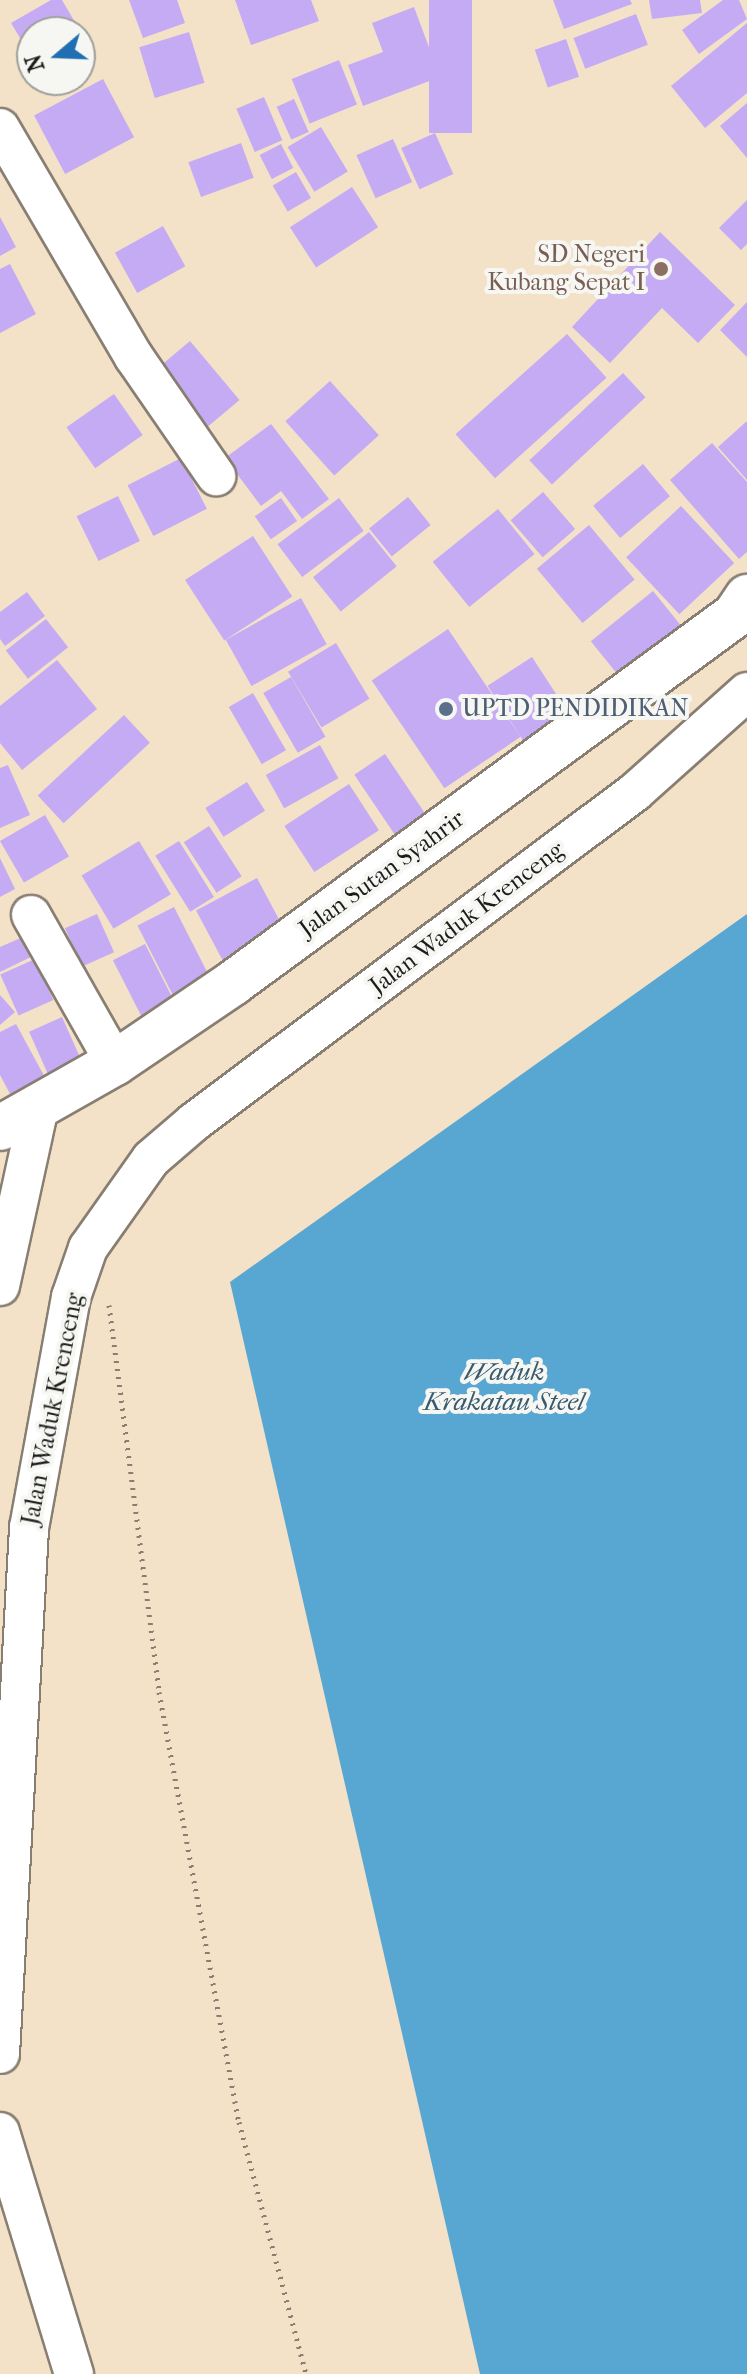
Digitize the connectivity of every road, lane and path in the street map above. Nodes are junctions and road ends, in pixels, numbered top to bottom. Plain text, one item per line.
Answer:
1 (0, 128) edge
2 (216, 476) dead end
3 (747, 597) edge
4 (747, 692) edge
5 (31, 915) dead end
6 (115, 1063) junction
7 (39, 1107) junction
8 (0, 1128) edge
9 (88, 1248) junction
10 (0, 1286) edge
11 (9, 1722) edge
12 (0, 2054) edge
13 (0, 2132) edge
14 (74, 2374) edge
15 (306, 2374) edge

1 - 2 street
3 - 6 street, Jalan Sutan Syahrir
4 - 9 street, Jalan Waduk Krenceng
5 - 6 street
6 - 7 street, Jalan Sutan Syahrir
7 - 8 street, Jalan Sutan Syahrir
7 - 10 street
9 - 11 street, Jalan Waduk Krenceng
9 - 15 path
11 - 12 street, Jalan Waduk Krenceng
13 - 14 street

